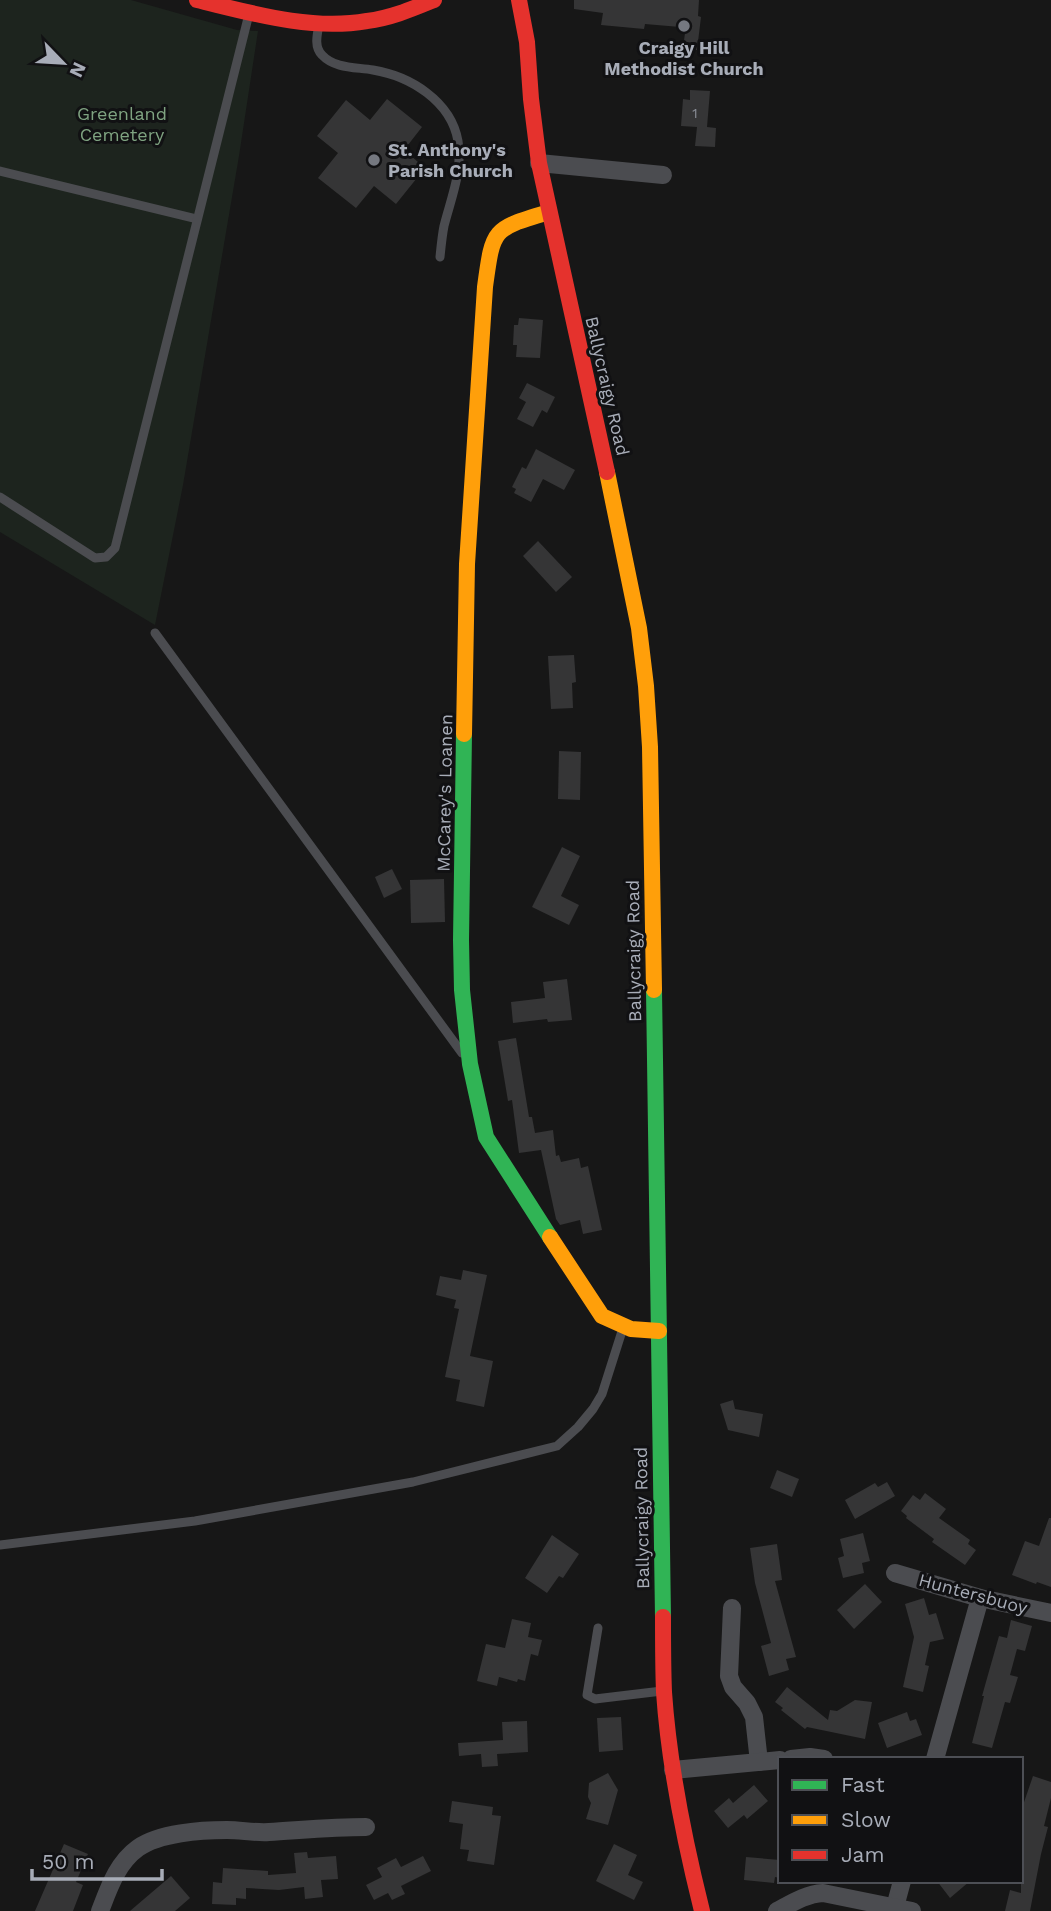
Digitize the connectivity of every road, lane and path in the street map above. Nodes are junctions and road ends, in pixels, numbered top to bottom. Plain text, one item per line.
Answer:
1 (197, 0) edge
2 (434, 0) edge
3 (519, 0) edge
4 (242, 7) edge
5 (319, 23) junction
6 (539, 163) junction
7 (0, 171) edge
8 (663, 176) dead end
9 (549, 212) junction
10 (197, 219) junction
11 (440, 257) dead end
12 (0, 497) edge
13 (155, 633) dead end
14 (470, 1064) junction
15 (623, 1327) junction
16 (659, 1331) junction
17 (0, 1545) edge
18 (895, 1573) dead end
19 (980, 1598) junction
20 (732, 1608) dead end
21 (1051, 1614) edge
22 (598, 1628) dead end
23 (664, 1690) junction
24 (936, 1757) edge
25 (778, 1760) edge
26 (759, 1762) junction
27 (673, 1770) junction
28 (366, 1827) dead end
29 (902, 1883) edge
30 (903, 1909) edge
31 (100, 1911) edge
32 (702, 1911) edge
33 (776, 1911) edge

1 - 4 street
2 - 5 street
3 - 6 street, Ballycraigy Road
4 - 5 street
4 - 10 lane
5 - 11 lane
6 - 8 street
6 - 9 street, Ballycraigy Road
7 - 10 lane
9 - 14 street, McCarey's Loanen
9 - 16 street, Ballycraigy Road
10 - 12 lane
13 - 14 lane
14 - 15 street, McCarey's Loanen
15 - 16 street, McCarey's Loanen
15 - 17 lane
16 - 23 street, Ballycraigy Road
18 - 19 street, Huntersbuoy
19 - 21 street, Huntersbuoy
19 - 24 street
20 - 26 street
22 - 23 lane
23 - 27 street, Ballycraigy Road
25 - 26 street
26 - 27 street
27 - 32 street, Ballycraigy Road
28 - 31 street
29 - 30 street
30 - 33 street

